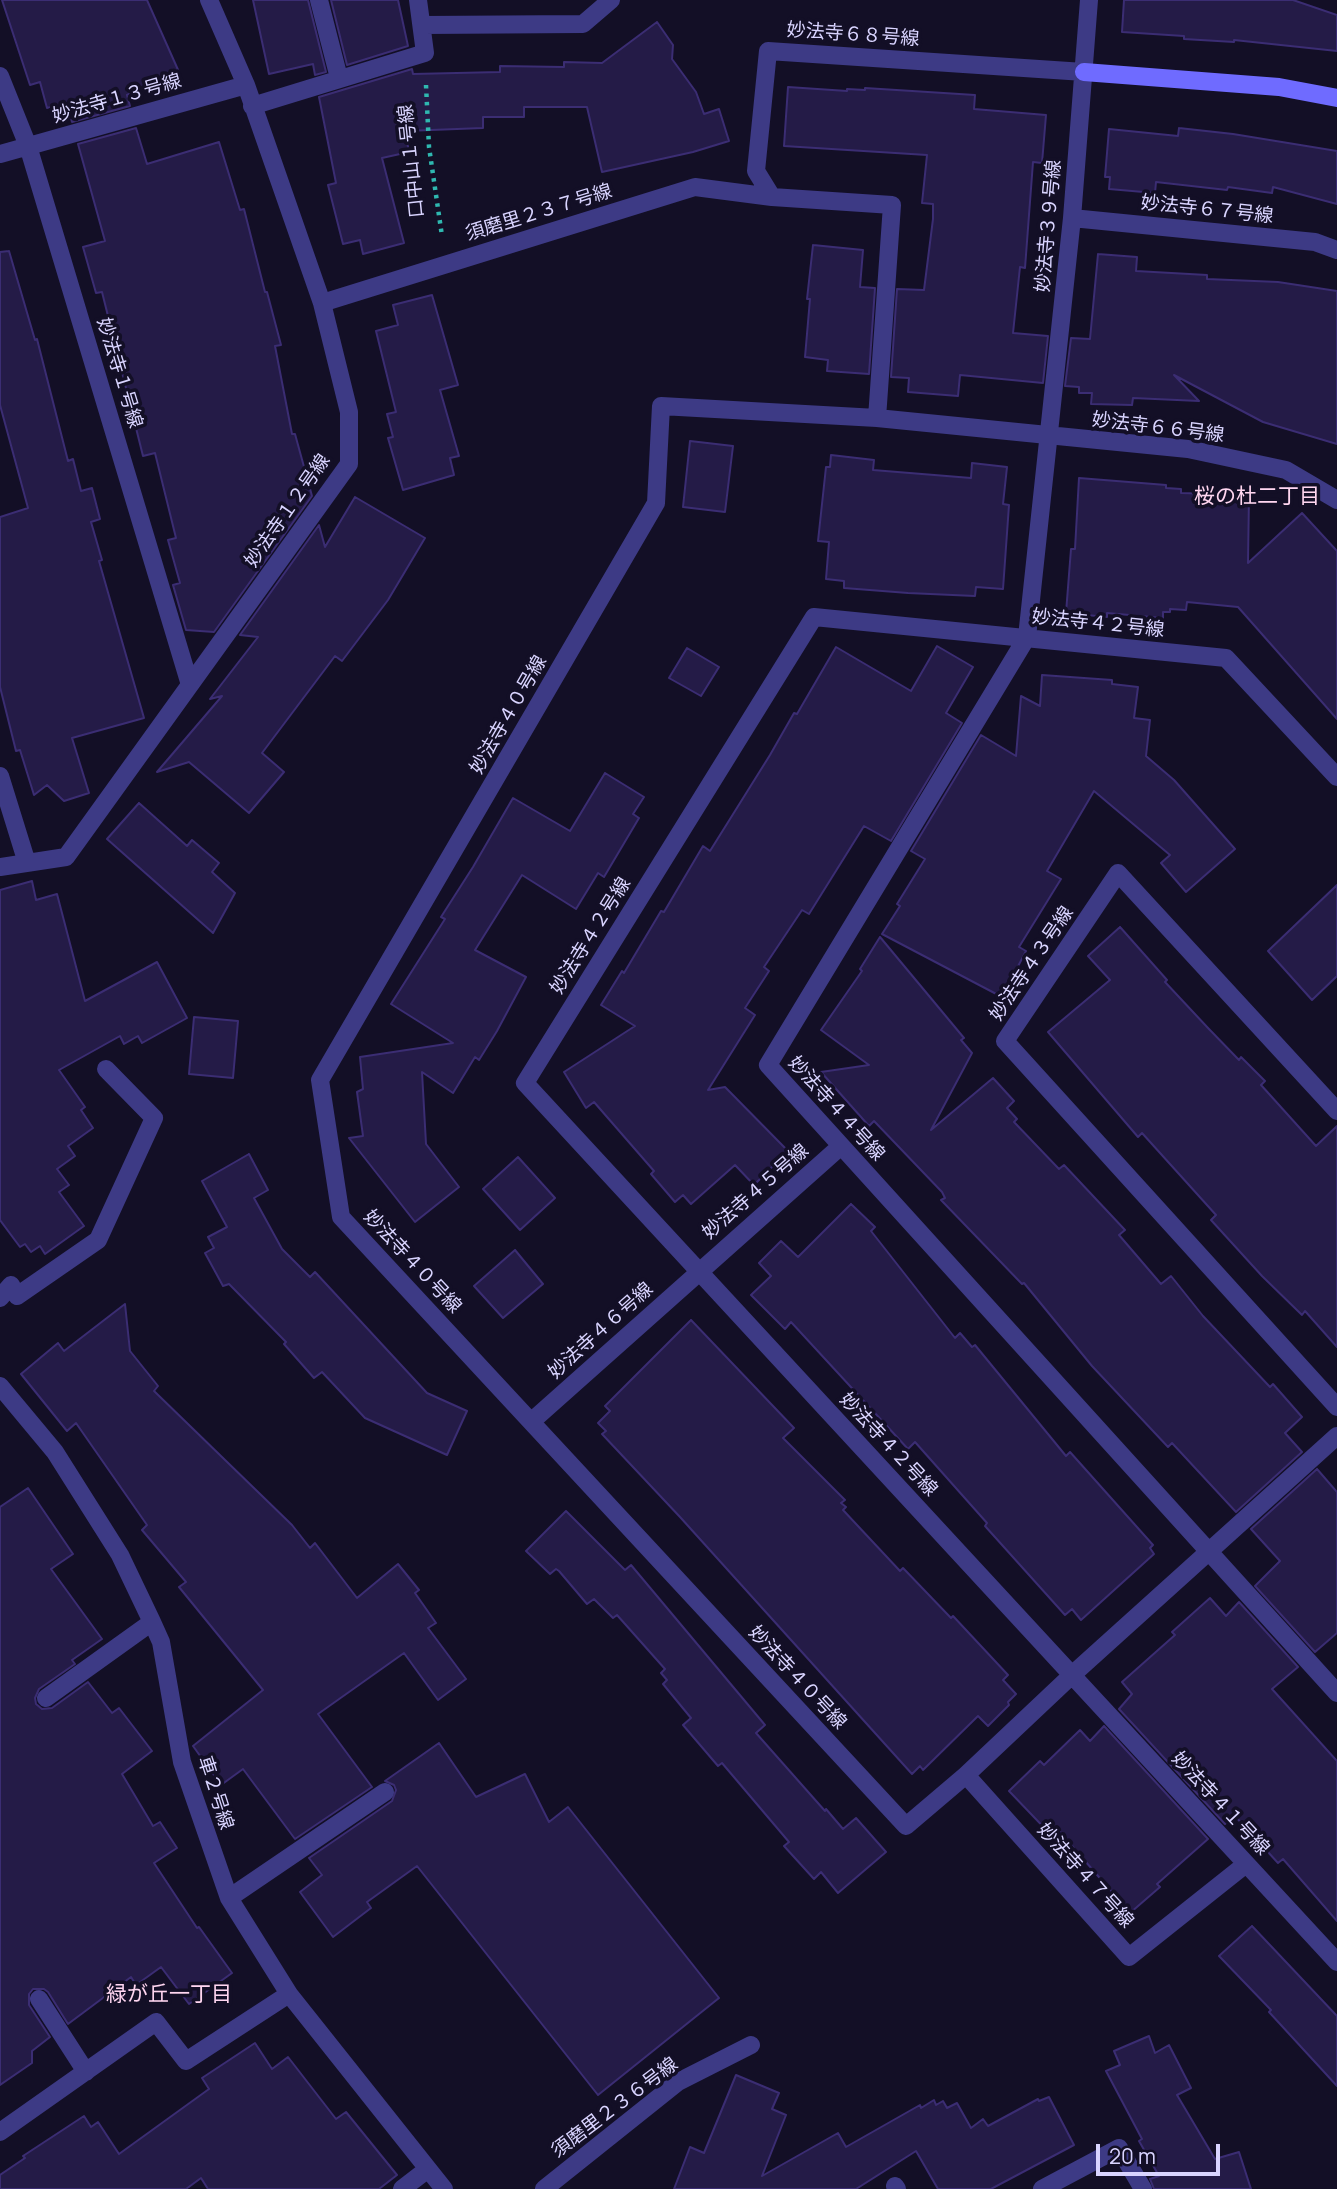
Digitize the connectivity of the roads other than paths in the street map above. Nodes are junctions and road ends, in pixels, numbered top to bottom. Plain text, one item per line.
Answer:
1 (209, 0) edge
2 (319, 0) edge
3 (418, 0) edge
4 (611, 0) edge
5 (1089, 0) edge
6 (422, 25) junction
7 (1084, 72) junction
8 (0, 76) edge
9 (339, 78) junction
10 (246, 85) junction
11 (1337, 99) edge
12 (253, 106) junction
13 (28, 146) junction
14 (0, 154) edge
15 (772, 197) junction
16 (1072, 218) junction
17 (1337, 250) edge
18 (322, 303) junction
19 (877, 418) junction
20 (1049, 436) junction
21 (1337, 500) edge
22 (1027, 637) junction
23 (190, 685) junction
24 (0, 776) edge
25 (1337, 777) edge
26 (27, 863) junction
27 (0, 867) edge
28 (106, 1069) dead end
29 (1337, 1111) edge
30 (841, 1146) junction
31 (698, 1271) junction
32 (0, 1298) edge
33 (0, 1387) edge
34 (1337, 1407) edge
35 (532, 1422) junction
36 (1337, 1436) edge
37 (1208, 1551) junction
38 (152, 1622) junction
39 (1072, 1675) junction
40 (1337, 1693) edge
41 (46, 1698) dead end
42 (966, 1775) junction
43 (385, 1792) dead end
44 (1246, 1864) junction
45 (229, 1898) junction
46 (1337, 1962) edge
47 (289, 1994) junction
48 (40, 1998) dead end
49 (751, 2045) dead end
50 (86, 2072) junction
51 (0, 2132) edge
52 (428, 2169) junction
53 (402, 2189) edge
54 (444, 2189) edge
55 (544, 2189) edge
56 (1042, 2189) edge
57 (1143, 2189) edge

1 - 10 street, 妙法寺１２号線
2 - 9 street
3 - 6 street
4 - 6 street
5 - 7 street, 妙法寺３９号線
6 - 9 street
7 - 11 street
7 - 15 street, 妙法寺６８号線
7 - 16 street, 妙法寺３９号線
8 - 13 street, 妙法寺１号線
9 - 12 street
10 - 12 street, 妙法寺１２号線
10 - 13 street, 妙法寺１３号線
12 - 18 street, 妙法寺１２号線
13 - 14 street, 妙法寺１３号線
13 - 23 street, 妙法寺１号線
15 - 18 street, 須磨里２３７号線
15 - 19 street
16 - 17 street, 妙法寺６７号線
16 - 20 street, 妙法寺３９号線
18 - 23 street, 妙法寺１２号線
19 - 20 street, 妙法寺４０号線
19 - 35 street, 妙法寺４０号線
20 - 21 street, 妙法寺６６号線
20 - 22 street, 妙法寺３９号線
22 - 25 street, 妙法寺４２号線
22 - 30 street, 妙法寺４４号線
22 - 31 street, 妙法寺４２号線
23 - 26 street, 妙法寺１２号線
24 - 26 street
26 - 27 street, 妙法寺１２号線
28 - 32 street
29 - 34 street, 妙法寺４３号線
30 - 31 street, 妙法寺４５号線
30 - 37 street, 妙法寺４４号線
31 - 35 street, 妙法寺４６号線
31 - 39 street, 妙法寺４２号線
33 - 38 street, 車２号線
35 - 42 street, 妙法寺４０号線
36 - 37 street, 妙法寺４０号線
37 - 39 street, 妙法寺４０号線
37 - 40 street, 妙法寺４４号線
38 - 41 street
38 - 45 street, 車２号線
39 - 42 street, 妙法寺４０号線
39 - 44 street, 妙法寺４１号線
42 - 44 street, 妙法寺４７号線
43 - 45 street
44 - 46 street, 妙法寺４１号線
45 - 47 street, 車２号線
47 - 50 street
47 - 52 street, 車２号線
48 - 50 street
49 - 55 street, 須磨里２３６号線
50 - 51 street
52 - 53 street
52 - 54 street, 車２号線
56 - 57 street

